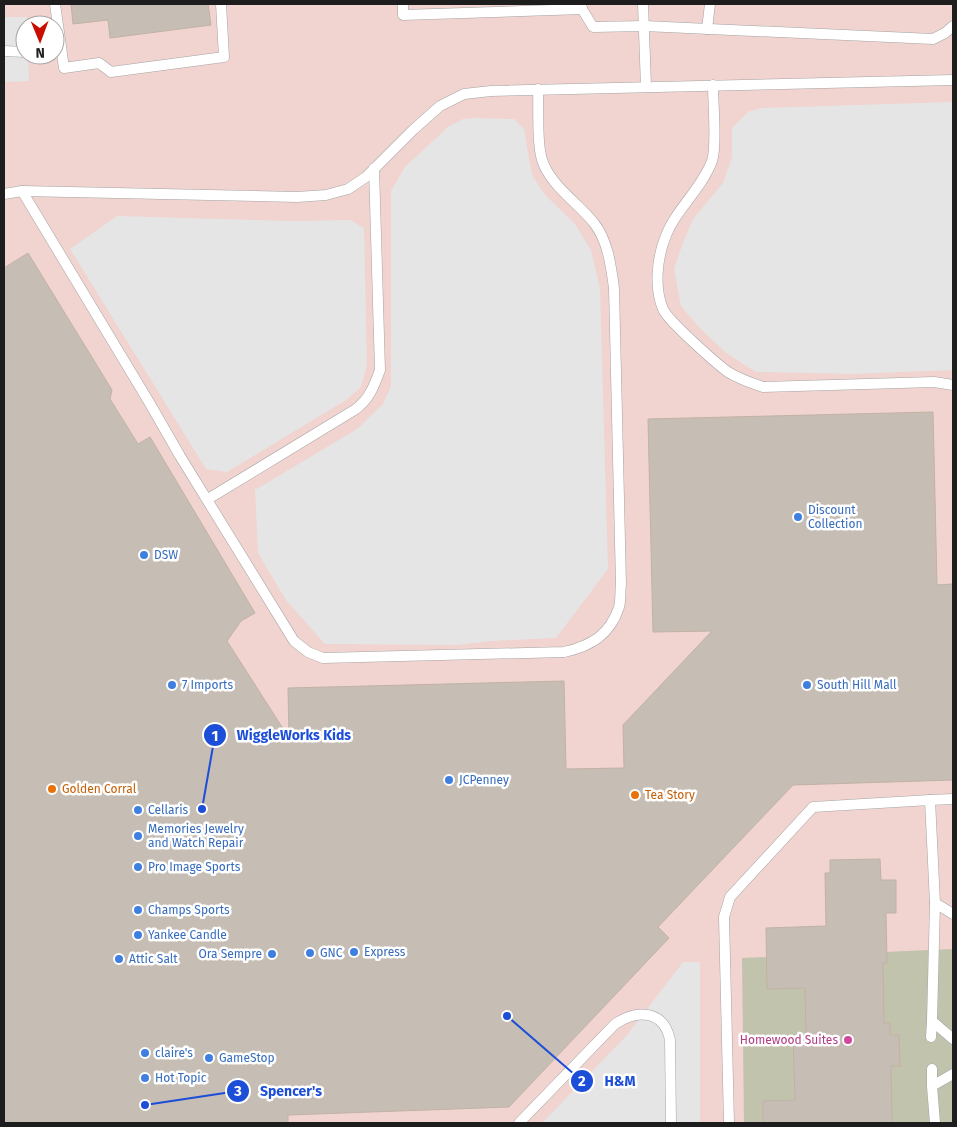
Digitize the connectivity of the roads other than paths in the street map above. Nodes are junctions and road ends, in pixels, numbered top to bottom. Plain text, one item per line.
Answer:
1 (55, 4) edge
2 (221, 4) edge
3 (402, 4) edge
4 (643, 4) edge
5 (710, 4) edge
6 (581, 6) edge
7 (644, 26) junction
8 (953, 26) edge
9 (707, 29) junction
10 (953, 80) edge
11 (713, 85) junction
12 (646, 87) junction
13 (538, 89) junction
14 (374, 168) junction
15 (22, 191) junction
16 (4, 194) edge
17 (953, 385) edge
18 (208, 499) junction
19 (953, 799) edge
20 (930, 800) junction
21 (935, 903) junction
22 (953, 914) edge
23 (932, 1021) junction
24 (931, 1037) dead end
25 (953, 1039) edge
26 (932, 1069) dead end
27 (953, 1074) edge
28 (932, 1086) junction
29 (519, 1123) edge
30 (671, 1123) edge
31 (729, 1123) edge
32 (935, 1123) edge

1 - 2 lane
3 - 6 lane
4 - 7 lane
5 - 9 lane
6 - 7 lane
7 - 9 lane
7 - 12 lane
8 - 9 lane
10 - 11 lane
11 - 12 lane
11 - 17 lane
12 - 13 lane
13 - 14 lane
13 - 18 lane
14 - 15 lane
14 - 18 lane
15 - 16 lane
15 - 18 lane
19 - 20 lane
20 - 21 lane
20 - 31 lane
21 - 22 lane
21 - 23 lane
23 - 24 lane
23 - 25 lane
26 - 28 lane
27 - 28 lane
28 - 32 lane
29 - 30 lane

